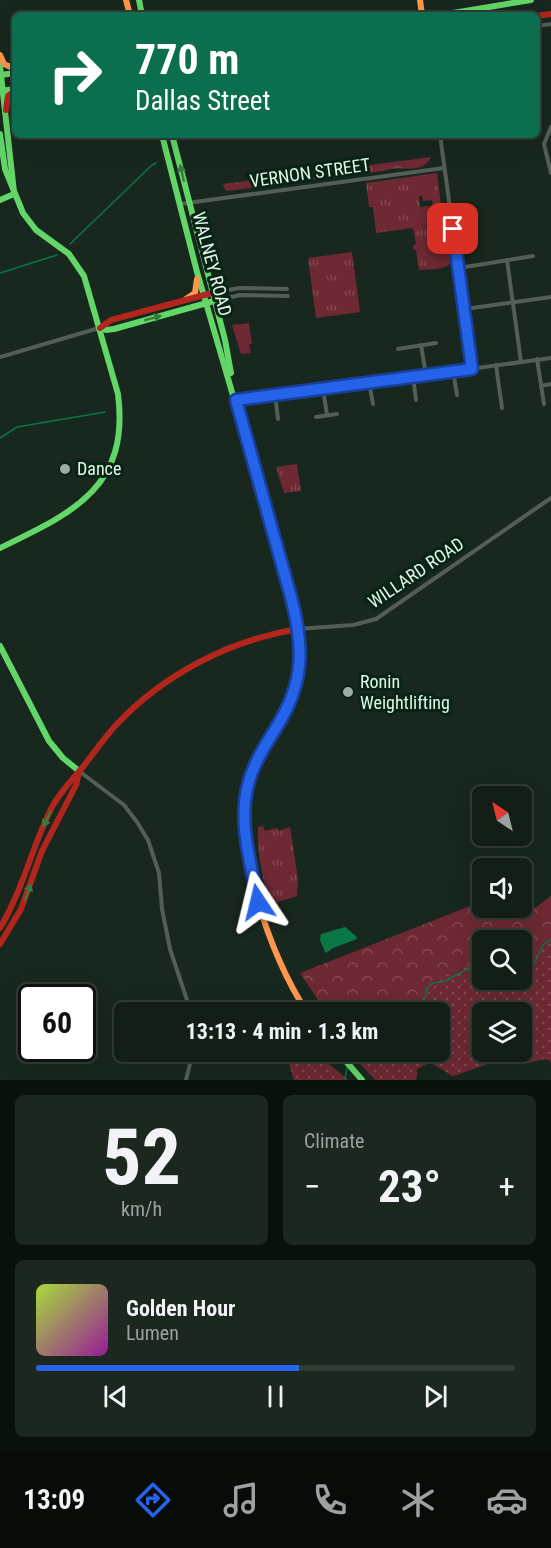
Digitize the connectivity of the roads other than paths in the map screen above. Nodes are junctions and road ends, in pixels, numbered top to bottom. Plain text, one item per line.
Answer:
1 (531, 0) edge
2 (459, 12) edge
3 (0, 55) edge
4 (0, 66) edge
5 (12, 69) edge
6 (0, 75) edge
7 (2, 91) edge
8 (12, 93) edge
9 (6, 110) junction
10 (551, 128) edge
11 (0, 134) edge
12 (163, 138) edge
13 (173, 138) edge
14 (440, 138) edge
15 (444, 168) junction
16 (551, 173) edge
17 (14, 194) junction
18 (0, 200) edge
19 (189, 203) junction
20 (180, 204) junction
21 (532, 256) dead end
22 (507, 260) junction
23 (459, 268) junction
24 (197, 272) junction
25 (287, 289) dead end
26 (212, 293) junction
27 (204, 295) junction
28 (288, 296) dead end
29 (551, 297) edge
30 (186, 299) junction
31 (214, 301) junction
32 (207, 303) junction
33 (513, 303) junction
34 (472, 308) dead end
35 (100, 328) junction
36 (436, 343) dead end
37 (421, 345) junction
38 (398, 349) dead end
39 (0, 357) edge
40 (551, 358) edge
41 (537, 359) junction
42 (521, 362) junction
43 (496, 365) junction
44 (472, 369) junction
45 (453, 371) junction
46 (426, 375) junction
47 (412, 376) junction
48 (369, 382) junction
49 (551, 384) edge
50 (541, 386) junction
51 (323, 389) junction
52 (456, 394) dead end
53 (275, 395) junction
54 (236, 400) junction
55 (416, 400) dead end
56 (373, 404) dead end
57 (544, 404) dead end
58 (502, 408) dead end
59 (336, 414) dead end
60 (327, 415) junction
61 (316, 417) dead end
62 (278, 419) dead end
63 (551, 498) edge
64 (0, 548) edge
65 (298, 629) junction
66 (0, 646) edge
67 (79, 771) junction
68 (0, 928) edge
69 (0, 944) edge
70 (188, 1002) edge
71 (300, 1002) edge
72 (190, 1062) edge
73 (347, 1062) edge
74 (186, 1080) edge
75 (362, 1080) edge

1 - 2 main road
3 - 5 main road
4 - 6 main road
6 - 7 main road
7 - 9 main road
8 - 9 main road
9 - 17 main road
10 - 16 street
11 - 17 main road
12 - 20 main road, WALNEY ROAD
19 -> 13 main road, WALNEY ROAD
14 - 15 street
15 - 19 street, VERNON STREET
15 - 23 street
17 - 18 main road
17 - 35 main road
19 - 20 street, VERNON STREET
19 - 26 main road, WALNEY ROAD
20 - 24 main road, WALNEY ROAD
21 - 22 street
22 - 23 street
22 - 33 street
23 - 44 street
24 - 27 main road, WALNEY ROAD
24 - 30 main road
25 - 26 street
26 - 27 main road
26 - 31 main road, WALNEY ROAD
27 - 30 main road
27 - 32 main road, WALNEY ROAD
28 - 31 street
29 - 33 street
30 - 35 main road
31 - 32 main road
31 - 54 main road, WALNEY ROAD
35 -> 32 main road
32 - 54 main road, WALNEY ROAD
33 - 34 street
33 - 42 street
35 - 39 street
35 - 64 main road
36 - 37 street
37 - 38 street
37 - 46 street
40 - 41 street
41 - 42 street
41 - 50 street
42 - 43 street
43 - 44 street
43 - 58 street
44 - 45 street
45 - 46 street
45 - 52 street
46 - 47 street
47 - 48 street
47 - 55 street
48 - 51 street
48 - 56 street
49 - 50 street
50 - 57 street
51 - 53 street
51 - 60 street
53 - 54 street
53 - 62 street
54 - 65 main road, WALNEY ROAD
59 - 60 street
60 - 61 street
63 - 65 street, WILLARD ROAD
65 - 67 main road, WILLARD ROAD
65 - 71 main road, WALNEY ROAD
66 - 67 main road
67 -> 68 main road, WILLARD ROAD
69 -> 67 main road, WILLARD ROAD
67 - 70 street
72 - 74 street
73 - 75 main road

